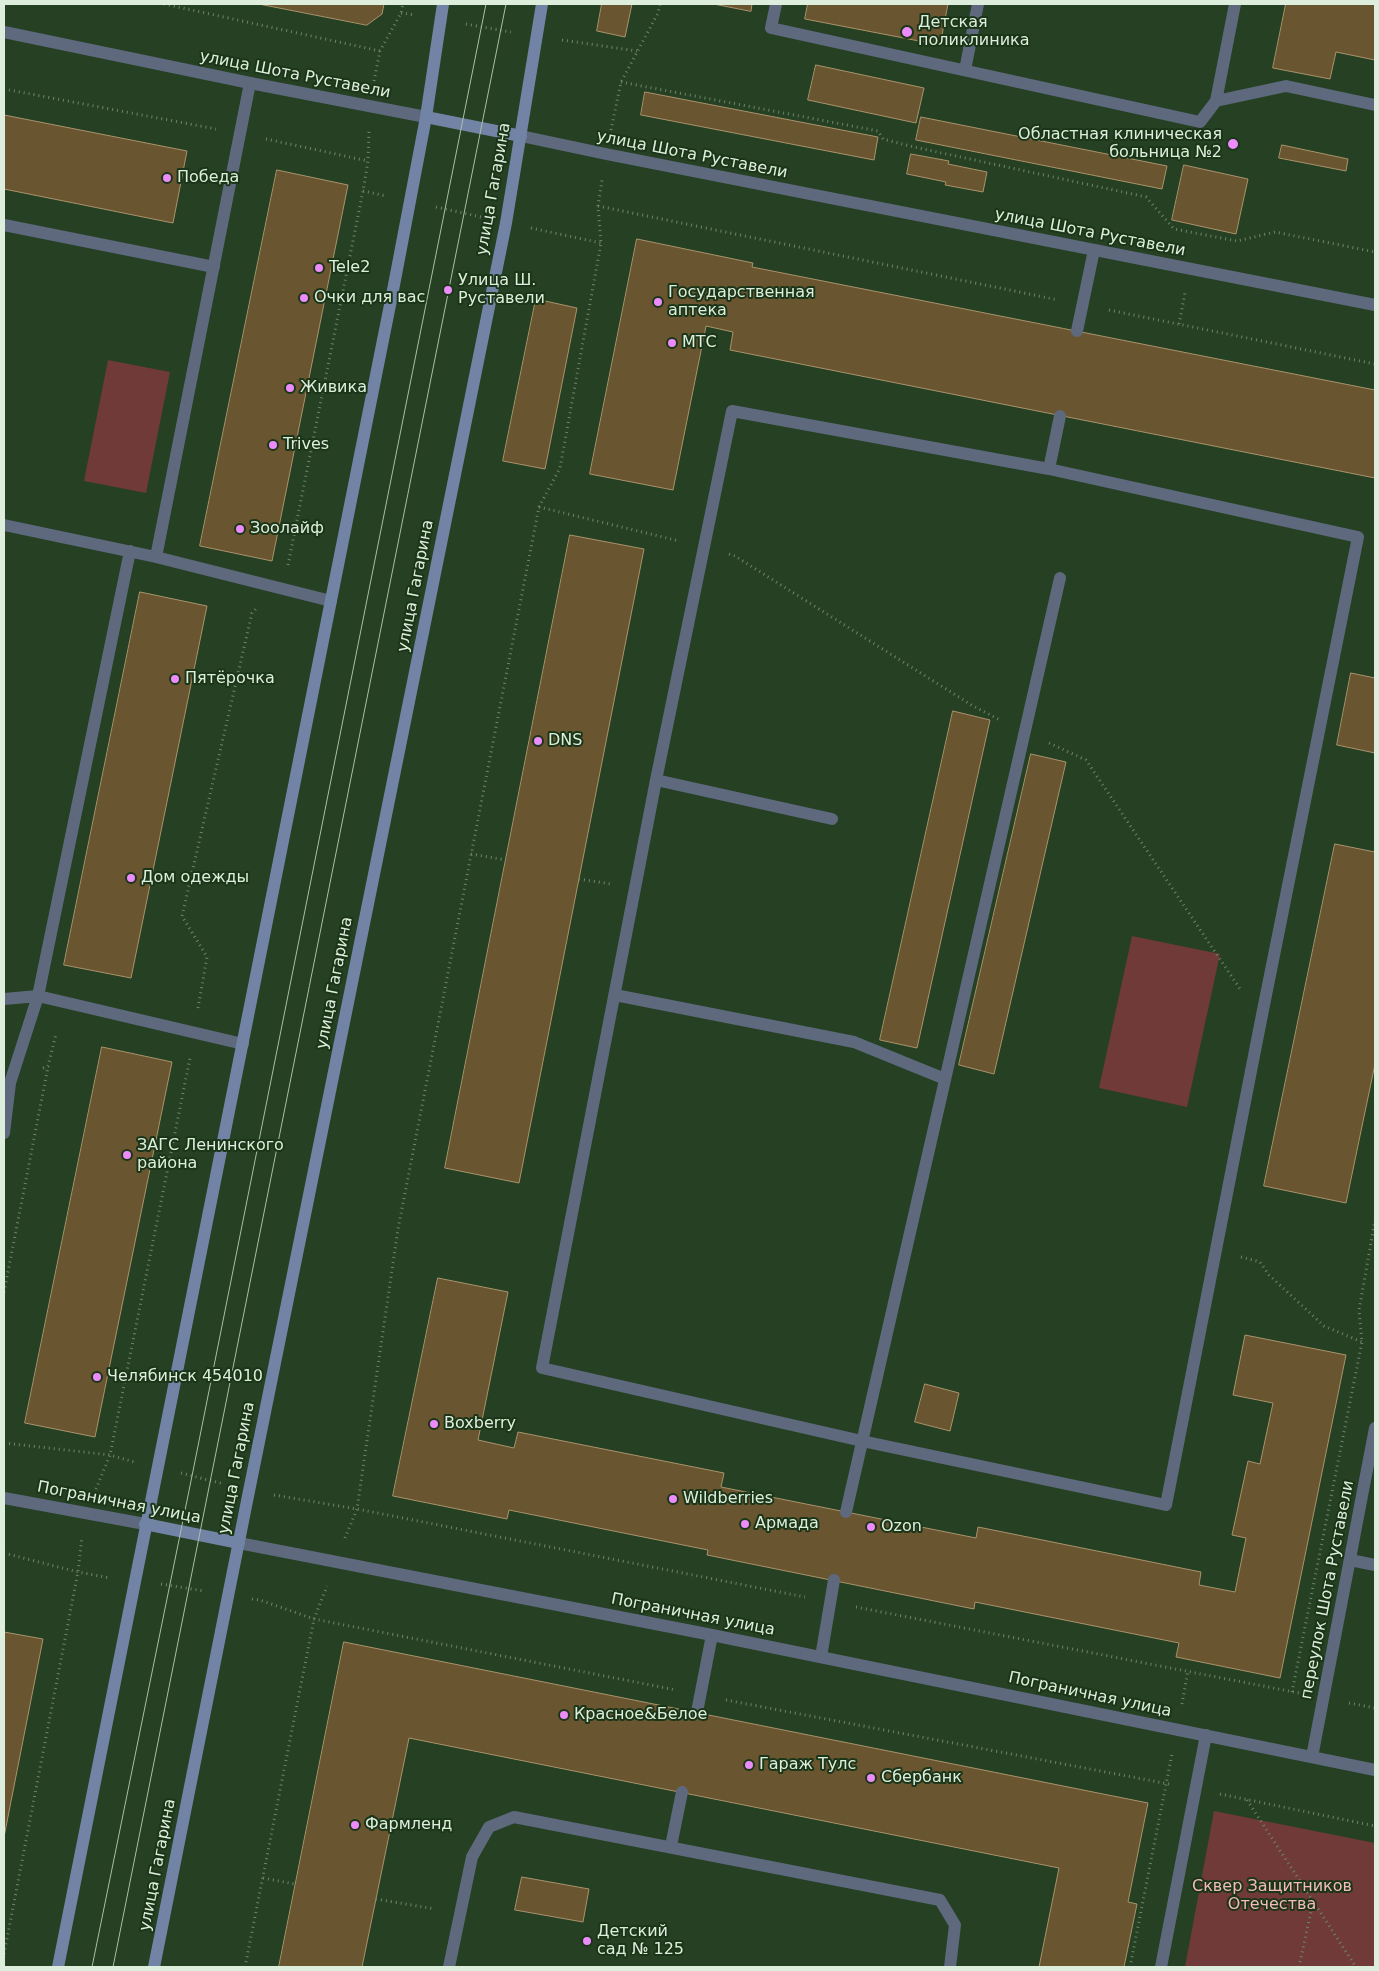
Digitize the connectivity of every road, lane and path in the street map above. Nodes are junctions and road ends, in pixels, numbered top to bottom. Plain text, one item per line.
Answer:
1 (164, 4) edge
2 (403, 4) edge
3 (443, 4) edge
4 (542, 4) edge
5 (660, 4) edge
6 (776, 4) edge
7 (978, 4) edge
8 (1235, 4) edge
9 (4, 32) edge
10 (380, 51) junction
11 (965, 70) junction
12 (621, 82) junction
13 (250, 83) junction
14 (4, 89) edge
15 (1216, 101) junction
16 (1375, 105) edge
17 (369, 106) junction
18 (426, 116) junction
19 (240, 133) junction
20 (521, 136) junction
21 (606, 154) junction
22 (368, 161) junction
23 (598, 206) junction
24 (4, 225) edge
25 (1094, 250) junction
26 (1375, 252) edge
27 (214, 267) junction
28 (1082, 305) junction
29 (1375, 305) edge
30 (1077, 331) dead end
31 (1375, 364) edge
32 (1060, 416) dead end
33 (1049, 469) junction
34 (539, 507) junction
35 (4, 525) edge
36 (704, 547) junction
37 (130, 551) junction
38 (156, 557) junction
39 (1060, 578) dead end
40 (284, 589) junction
41 (331, 601) junction
42 (1024, 733) junction
43 (656, 780) junction
44 (832, 819) dead end
45 (471, 854) junction
46 (506, 860) dead end
47 (615, 995) junction
48 (38, 996) junction
49 (4, 999) edge
50 (63, 1003) junction
51 (1261, 1020) junction
52 (196, 1033) junction
53 (243, 1044) junction
54 (48, 1066) junction
55 (945, 1079) junction
56 (10, 1083) junction
57 (4, 1133) edge
58 (1375, 1220) edge
59 (1216, 1251) junction
60 (4, 1292) edge
61 (1362, 1342) junction
62 (1375, 1428) edge
63 (862, 1441) junction
64 (4, 1443) edge
65 (110, 1456) junction
66 (158, 1468) junction
67 (249, 1491) junction
68 (4, 1498) edge
69 (357, 1509) junction
70 (846, 1512) dead end
71 (85, 1513) junction
72 (145, 1524) junction
73 (239, 1543) junction
74 (1350, 1560) junction
75 (336, 1561) junction
76 (1375, 1565) edge
77 (834, 1580) dead end
78 (830, 1602) junction
79 (712, 1635) junction
80 (821, 1657) junction
81 (1188, 1670) junction
82 (1292, 1692) junction
83 (1323, 1698) junction
84 (1375, 1708) edge
85 (697, 1712) dead end
86 (1177, 1729) junction
87 (1206, 1735) junction
88 (1312, 1757) junction
89 (1375, 1770) edge
90 (682, 1792) dead end
91 (1247, 1800) dead end
92 (671, 1846) junction
93 (263, 1878) junction
94 (295, 1884) dead end
95 (376, 1898) dead end
96 (1313, 1901) junction
97 (460, 1914) junction
98 (4, 1954) edge
99 (58, 1967) edge
100 (154, 1967) edge
101 (245, 1967) edge
102 (449, 1967) edge
103 (950, 1967) edge
104 (1130, 1967) edge
105 (1161, 1967) edge
106 (1299, 1967) edge
107 (1356, 1967) edge

1 - 10 path
2 - 10 path
3 - 18 main road
4 - 20 main road, улица Гагарина
5 - 12 path
6 - 11 street
7 - 11 street
8 - 15 street
9 - 13 street, улица Шота Руставели
10 - 17 path
11 - 15 street
12 - 21 path
12 - 26 path
13 - 17 street, улица Шота Руставели
13 - 19 street
14 - 19 path
15 - 16 street
17 - 18 street, улица Шота Руставели
17 - 22 path
18 - 20 main road, улица Шота Руставели
18 - 41 main road
19 - 22 path
19 - 27 street
20 - 21 street, улица Шота Руставели
20 - 67 main road, улица Гагарина
21 - 23 path
21 - 25 street, улица Шота Руставели
22 - 40 path
23 - 28 path
23 - 34 path
24 - 27 street
25 - 28 street
25 - 29 street, улица Шота Руставели
27 - 38 street
28 - 30 street
28 - 31 path
32 - 33 street
33 - 36 street
33 - 51 street
34 - 36 path
34 - 45 path
35 - 37 street
36 - 42 path
36 - 43 street
37 - 38 street
37 - 48 street
38 - 40 street
39 - 42 street
40 - 41 street
40 - 52 path
41 - 53 main road
42 - 51 path
42 - 55 street
43 - 44 street
43 - 47 street
45 - 46 path
45 - 69 path
47 - 55 street
47 - 63 street
48 - 49 street
48 - 50 street
48 - 56 street
50 - 52 street
50 - 54 path
51 - 59 street
52 - 53 street
52 - 65 path
53 - 66 main road
54 - 56 path
54 - 60 path
55 - 63 street
56 - 57 street
58 - 61 path
59 - 61 path
59 - 63 street
61 - 82 path
62 - 74 street, переулок Шота Руставели
63 - 70 street
64 - 65 path
65 - 66 path
65 - 71 path
66 - 67 path
66 - 72 main road
67 - 69 path
67 - 73 main road, улица Гагарина
68 - 71 street, Пограничная улица
69 - 75 path
69 - 78 path
71 - 72 street, Пограничная улица
71 - 98 path
72 - 73 main road, Пограничная улица
72 - 99 main road
73 - 75 street, Пограничная улица
73 - 100 main road, улица Гагарина
74 - 76 street
74 - 83 street, переулок Шота Руставели
75 - 79 street, Пограничная улица
75 - 93 path
77 - 78 street
78 - 80 street
78 - 81 path
79 - 80 street, Пограничная улица
79 - 85 street
80 - 86 street, Пограничная улица
81 - 82 path
81 - 86 path
82 - 83 path
83 - 84 path
83 - 88 street, переулок Шота Руставели
86 - 87 street, Пограничная улица
86 - 104 path
87 - 88 street, Пограничная улица
87 - 105 street
88 - 89 street, Пограничная улица
90 - 92 street
91 - 96 path
92 - 97 street
92 - 103 street
93 - 94 path
93 - 101 path
95 - 97 path
96 - 106 path
96 - 107 path
97 - 102 street

